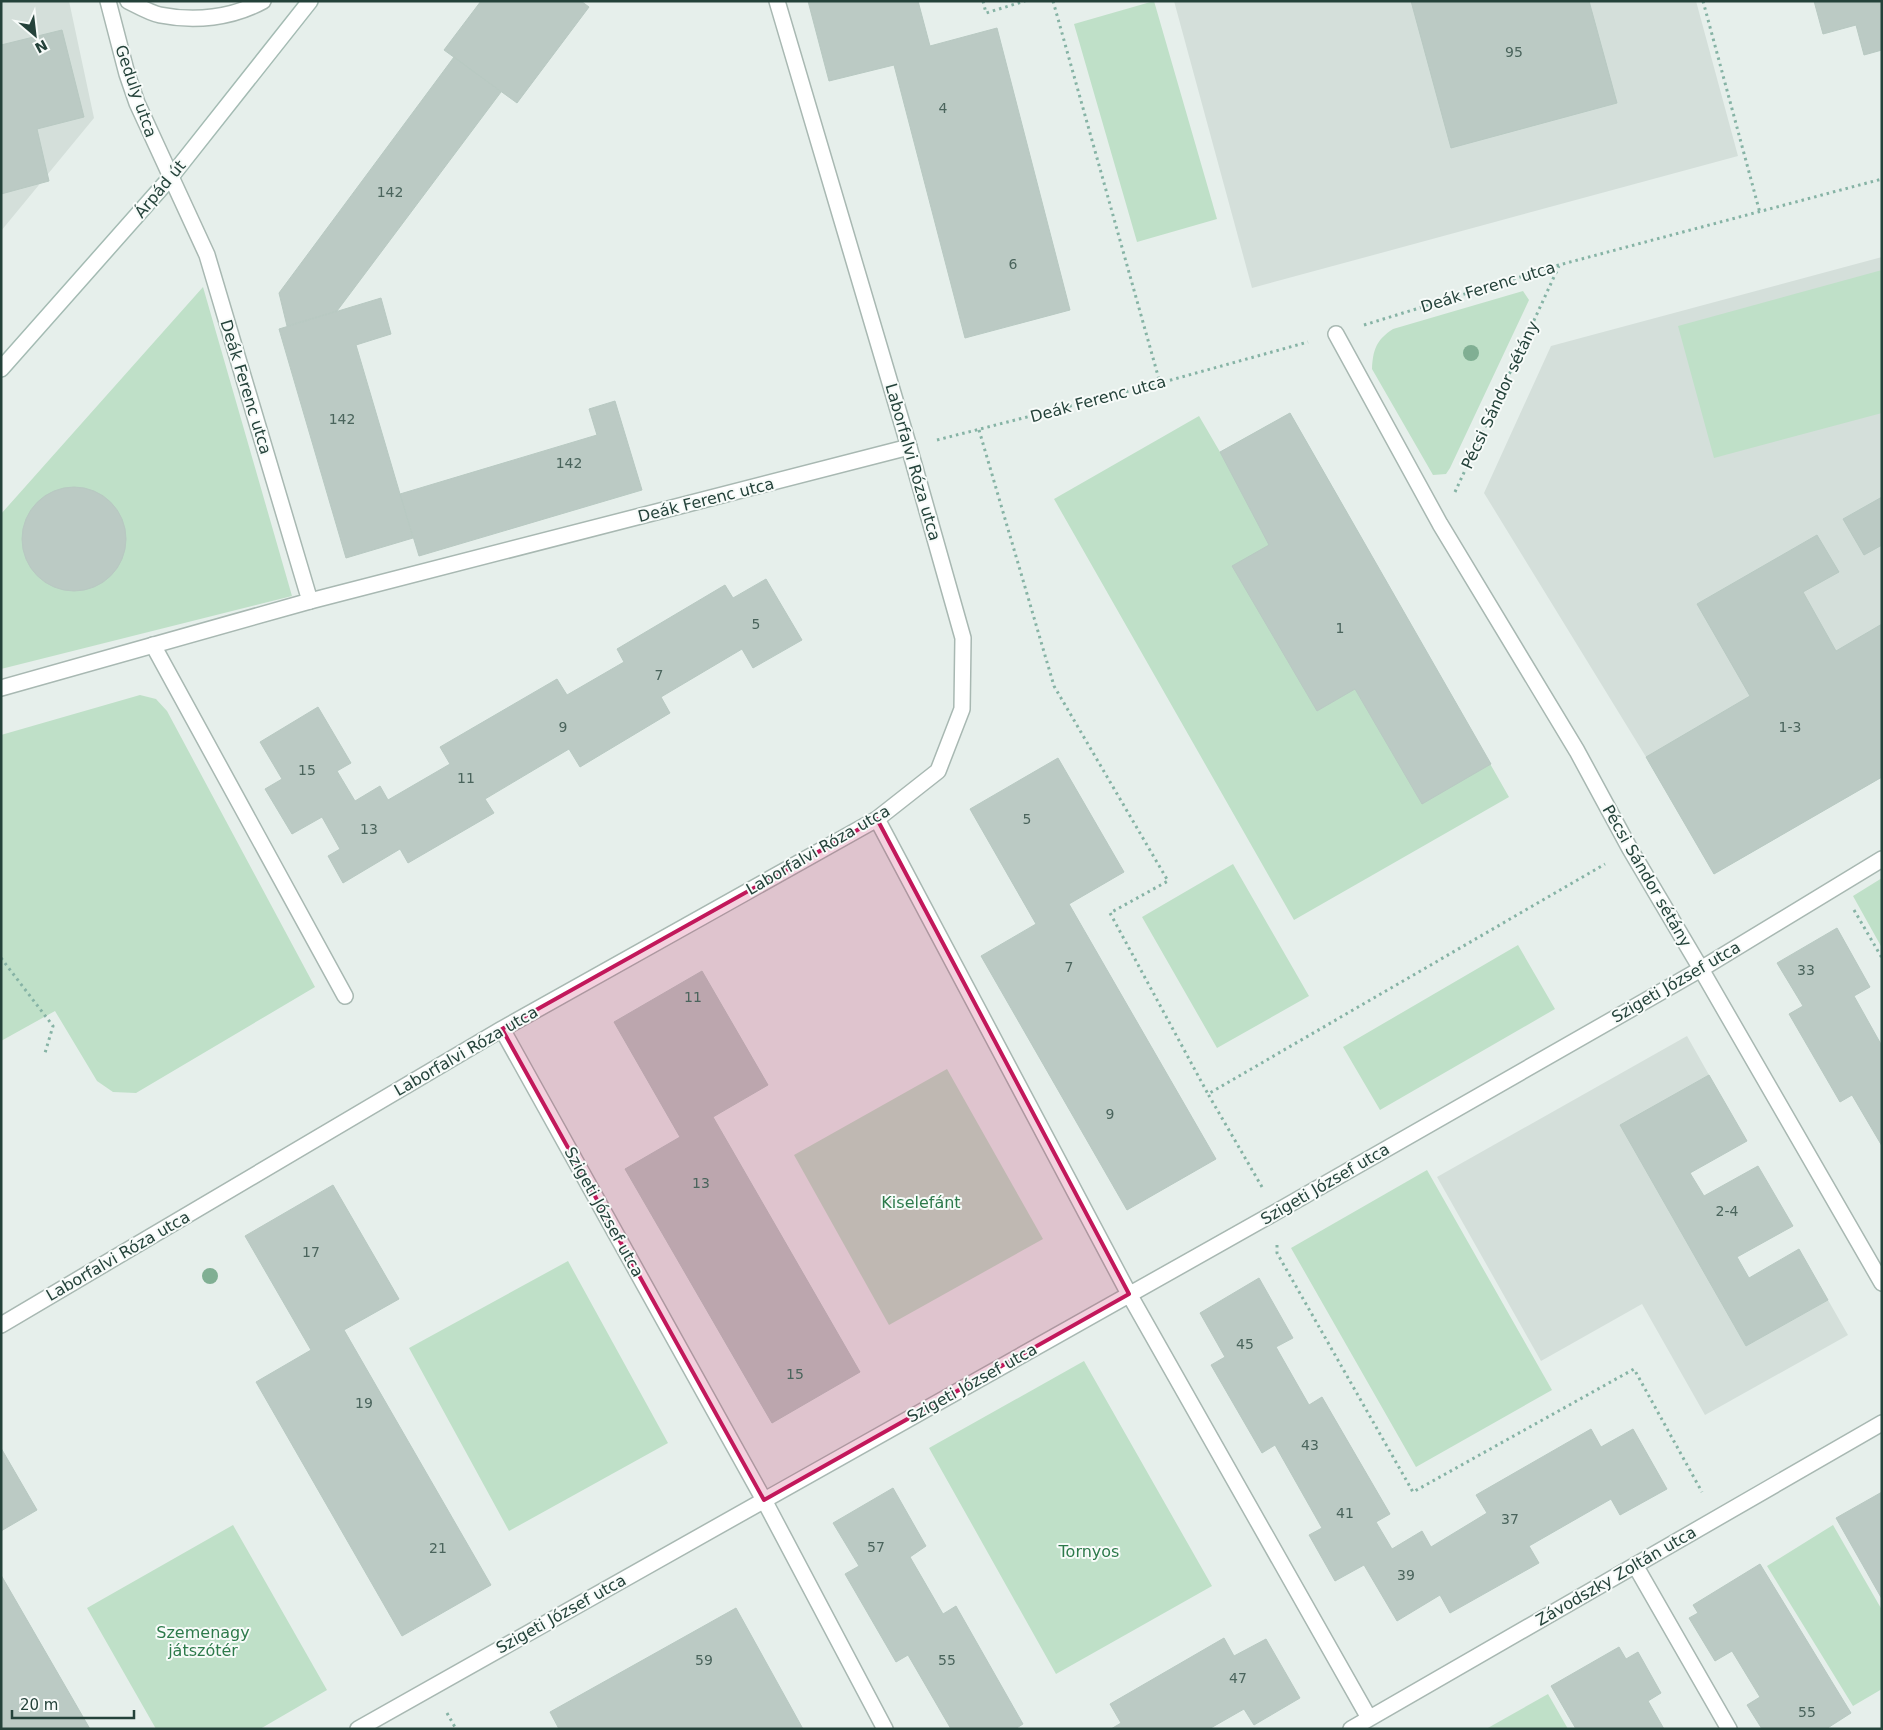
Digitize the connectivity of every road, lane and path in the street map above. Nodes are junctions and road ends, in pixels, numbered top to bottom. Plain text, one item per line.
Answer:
1 (108, 1) edge
2 (128, 1) edge
3 (263, 1) edge
4 (310, 1) edge
5 (777, 1) edge
6 (983, 1) edge
7 (1024, 1) edge
8 (1053, 1) edge
9 (1703, 1) edge
10 (170, 178) junction
11 (1882, 179) edge
12 (1760, 213) junction
13 (1559, 265) junction
14 (1336, 334) junction
15 (1, 369) edge
16 (1160, 383) junction
17 (979, 430) junction
18 (909, 447) junction
19 (1440, 524) junction
20 (310, 601) junction
21 (153, 646) junction
22 (1, 688) edge
23 (877, 819) junction
24 (1630, 849) junction
25 (1882, 860) edge
26 (1840, 885) junction
27 (1, 958) edge
28 (1882, 958) edge
29 (1701, 969) junction
30 (345, 996) dead end
31 (502, 1028) junction
32 (45, 1053) dead end
33 (1208, 1094) junction
34 (1276, 1212) junction
35 (1882, 1283) edge
36 (1129, 1294) junction
37 (1, 1325) edge
38 (1882, 1424) edge
39 (764, 1500) junction
40 (1717, 1519) junction
41 (1635, 1565) junction
42 (1369, 1718) junction
43 (358, 1729) edge
44 (885, 1729) edge
45 (1351, 1729) edge
46 (1729, 1729) edge

1 - 10 street, Geduly utca
2 - 3 street
4 - 10 street, Árpád út
5 - 18 street, Laborfalvi Róza utca
6 - 7 path
8 - 16 path
9 - 12 path
10 - 15 street, Árpád út
10 - 20 street, Deák Ferenc utca
11 - 12 path, Deák Ferenc utca
12 - 13 path, Deák Ferenc utca
13 - 14 path, Deák Ferenc utca
13 - 19 path, Pécsi Sándor sétány
14 - 16 path, Deák Ferenc utca
14 - 19 street, Pécsi Sándor sétány
16 - 17 path, Deák Ferenc utca
17 - 18 path, Deák Ferenc utca
17 - 33 path
18 - 20 street, Deák Ferenc utca
18 - 23 street, Laborfalvi Róza utca
19 - 24 street, Pécsi Sándor sétány
20 - 21 street, Deák Ferenc utca
21 - 22 street, Deák Ferenc utca
21 - 30 street
23 - 31 street, Laborfalvi Róza utca
23 - 36 street
24 - 29 street, Pécsi Sándor sétány
24 - 33 path
25 - 26 street, Szigeti József utca
26 - 28 path
26 - 29 street, Szigeti József utca
27 - 32 path
29 - 34 street, Szigeti József utca
29 - 35 street, Pécsi Sándor sétány
31 - 37 street, Laborfalvi Róza utca
31 - 39 street, Szigeti József utca
33 - 34 path
34 - 36 street, Szigeti József utca
34 - 40 path
36 - 39 street, Szigeti József utca
36 - 42 street
38 - 40 street, Závodszky Zoltán utca
39 - 43 street, Szigeti József utca
39 - 44 street
40 - 41 street, Závodszky Zoltán utca
41 - 42 street, Závodszky Zoltán utca
41 - 46 street
42 - 45 street, Závodszky Zoltán utca

